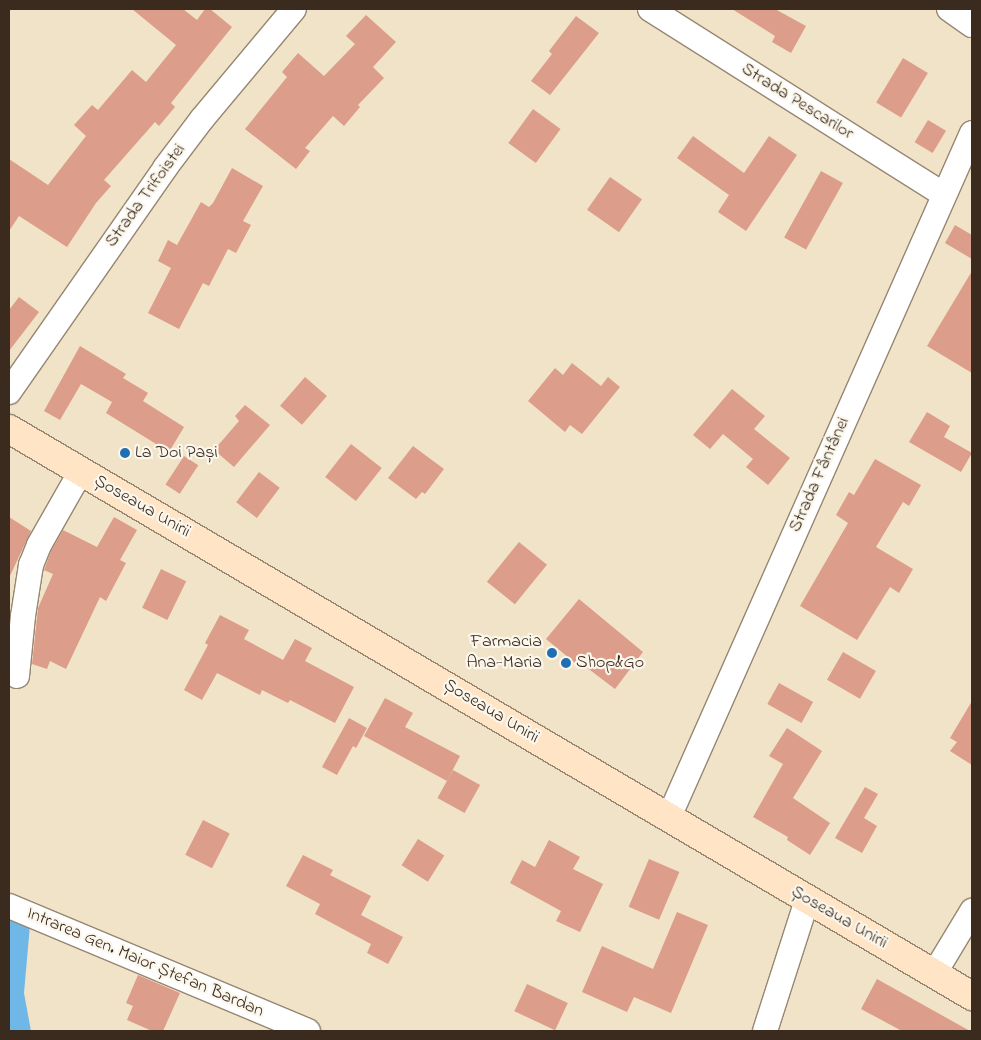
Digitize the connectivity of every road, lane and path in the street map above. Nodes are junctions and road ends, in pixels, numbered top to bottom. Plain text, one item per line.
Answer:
1 (294, 9) edge
2 (650, 9) edge
3 (972, 133) edge
4 (944, 196) junction
5 (9, 392) edge
6 (9, 429) edge
7 (81, 471) junction
8 (17, 676) dead end
9 (669, 817) junction
10 (807, 900) junction
11 (9, 906) edge
12 (972, 911) edge
13 (934, 974) junction
14 (972, 996) edge
15 (308, 1031) edge
16 (764, 1031) edge

1 - 5 street, Strada Trifoistei
2 - 4 street, Strada Pescarilor
3 - 4 street, Strada Fântânei
4 - 9 street, Strada Fântânei
6 - 7 main road, Șoseaua Unirii
7 - 8 street
7 - 9 main road, Șoseaua Unirii
9 - 10 main road, Șoseaua Unirii
10 - 13 main road, Șoseaua Unirii
10 - 16 street
11 - 15 street, Intrarea Gen. Maior Ștefan Bardan
12 - 13 street
13 - 14 main road, Șoseaua Unirii

